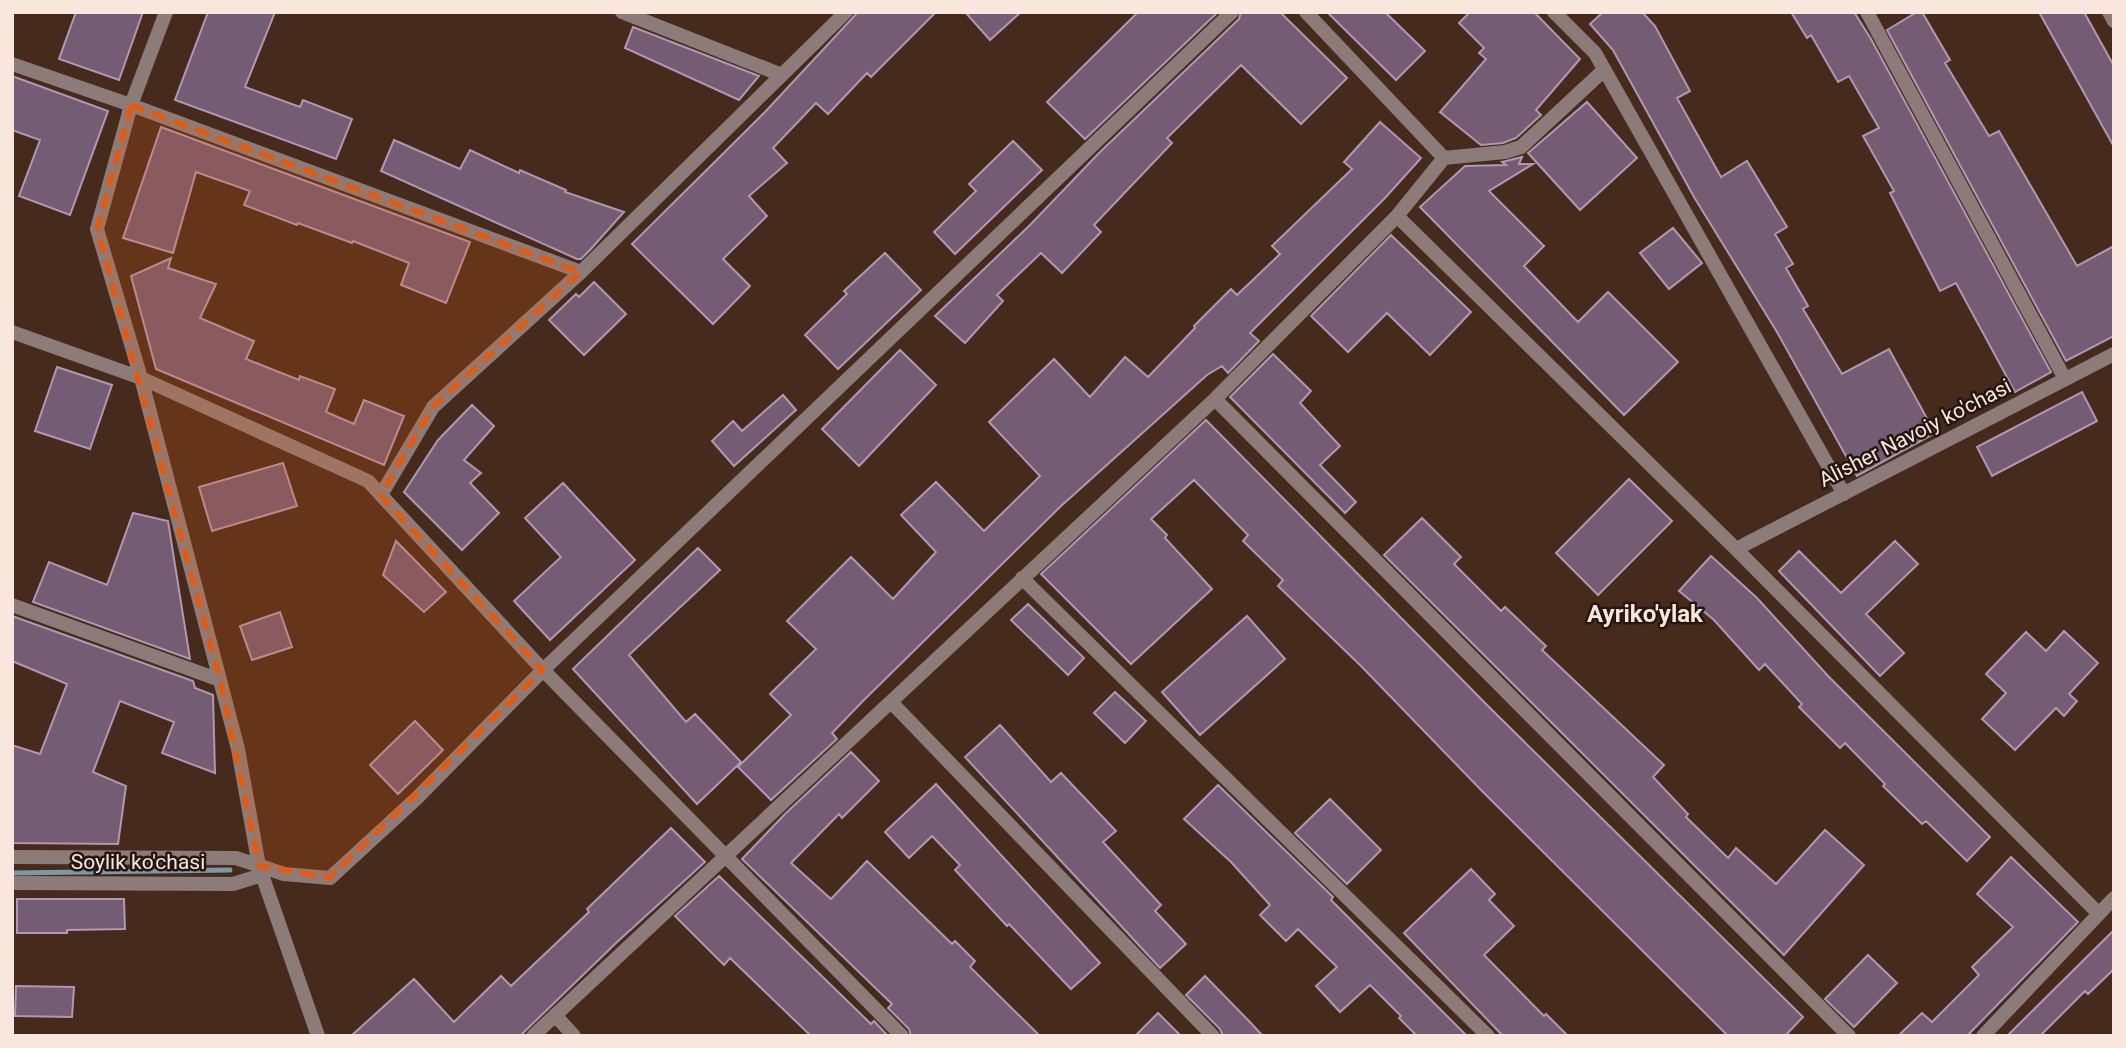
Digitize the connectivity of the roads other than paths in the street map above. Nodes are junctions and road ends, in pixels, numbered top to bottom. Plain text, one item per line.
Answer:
1 (166, 12) edge
2 (622, 12) edge
3 (846, 12) edge
4 (1232, 12) edge
5 (1306, 12) edge
6 (1554, 12) edge
7 (1867, 12) edge
8 (2109, 12) edge
9 (2114, 21) edge
10 (12, 64) edge
11 (1604, 69) junction
12 (782, 75) junction
13 (131, 105) junction
14 (1444, 158) junction
15 (1397, 216) junction
16 (581, 272) junction
17 (12, 332) edge
18 (2114, 354) edge
19 (141, 378) junction
20 (2065, 379) junction
21 (1215, 399) junction
22 (1844, 494) junction
23 (382, 495) junction
24 (1736, 550) junction
25 (1022, 578) junction
26 (12, 605) edge
27 (543, 670) junction
28 (220, 680) junction
29 (891, 703) junction
30 (12, 857) edge
31 (725, 857) junction
32 (261, 870) junction
33 (12, 883) edge
34 (2114, 898) edge
35 (2098, 913) junction
36 (555, 1015) junction
37 (318, 1036) edge
38 (533, 1036) edge
39 (574, 1036) edge
40 (902, 1036) edge
41 (1213, 1036) edge
42 (1488, 1036) edge
43 (1849, 1036) edge
44 (1983, 1036) edge

1 - 13 street
2 - 12 street
3 - 12 street
4 - 27 street
5 - 14 street
6 - 11 street
7 - 20 street
8 - 9 street
10 - 13 street
11 - 14 street
11 - 22 street
12 - 16 street
13 - 16 street
13 - 19 street
14 - 15 street
15 - 21 street
15 - 24 street
16 - 23 street
17 - 19 street
18 - 20 street, Alisher Navoiy ko'chasi
19 - 23 street
19 - 28 street
20 - 22 street, Alisher Navoiy ko'chasi
21 - 25 street
21 - 43 street
22 - 24 street, Alisher Navoiy ko'chasi
23 - 27 street
24 - 35 street
25 - 29 street
25 - 42 street
26 - 28 street
27 - 31 street
27 - 32 street
28 - 32 street
29 - 31 street
29 - 41 street
30 - 32 street
31 - 36 street
31 - 40 street
32 - 33 street, Soylik ko'chasi
32 - 37 street
34 - 35 street
35 - 44 street
36 - 38 street
36 - 39 street

